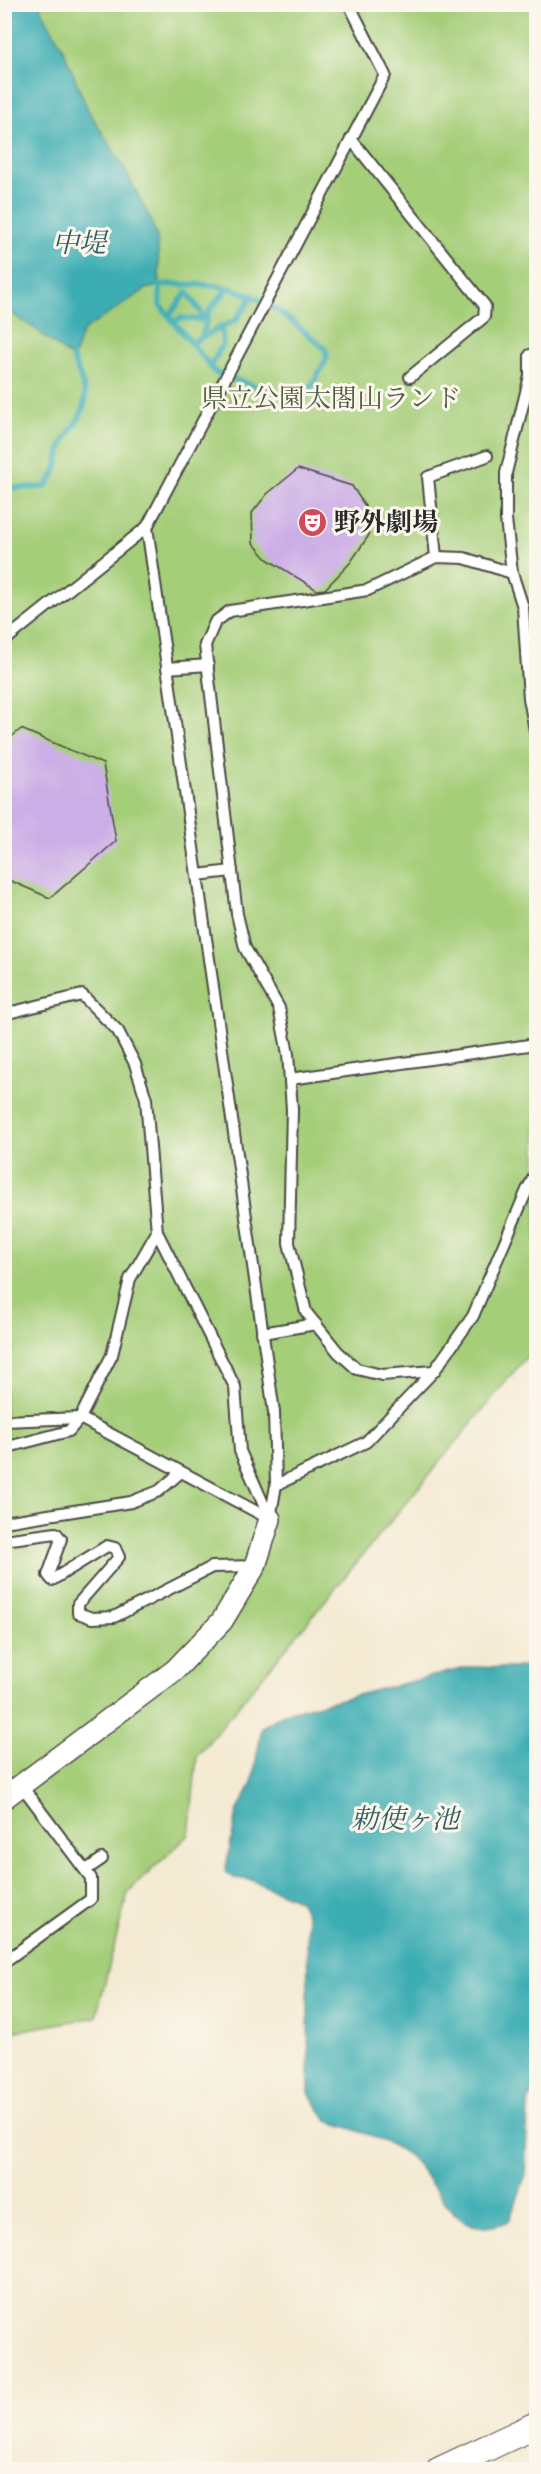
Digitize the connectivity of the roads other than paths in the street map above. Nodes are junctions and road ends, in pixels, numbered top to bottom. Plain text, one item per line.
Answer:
1 (349, 4) edge
2 (351, 139) junction
3 (530, 355) dead end
4 (410, 377) dead end
5 (487, 456) dead end
6 (147, 527) junction
7 (436, 556) junction
8 (512, 573) junction
9 (4, 641) edge
10 (208, 665) junction
11 (167, 668) junction
12 (537, 736) edge
13 (232, 871) junction
14 (197, 875) junction
15 (4, 1014) edge
16 (537, 1044) edge
17 (290, 1079) junction
18 (537, 1173) edge
19 (157, 1232) junction
20 (316, 1324) junction
21 (261, 1333) junction
22 (434, 1371) junction
23 (80, 1419) junction
24 (4, 1421) edge
25 (4, 1448) edge
26 (181, 1472) junction
27 (276, 1485) junction
28 (270, 1519) junction
29 (4, 1522) edge
30 (4, 1540) edge
31 (255, 1566) junction
32 (13, 1792) edge
33 (102, 1859) dead end
34 (86, 1870) junction
35 (4, 1962) edge
36 (537, 2425) edge
37 (440, 2469) edge

1 - 2 lane
2 - 4 lane
2 - 6 lane
3 - 8 lane
5 - 7 lane
6 - 9 lane
6 - 11 lane
7 - 8 lane
7 - 10 lane
8 - 12 lane
10 - 11 lane
10 - 13 lane
11 - 14 lane
13 - 14 lane
13 - 17 lane
14 - 21 lane
15 - 19 lane
16 - 17 lane
17 - 20 lane
18 - 22 lane
19 - 23 lane
19 - 28 lane
20 - 21 lane
20 - 22 lane
21 - 27 lane
22 - 27 lane
23 - 24 lane
23 - 25 lane
23 - 26 lane
26 - 28 lane
26 - 29 lane
27 - 28 lane
28 - 31 street
30 - 31 lane
31 - 32 street
32 - 34 lane
33 - 34 lane
34 - 35 lane
36 - 37 street

